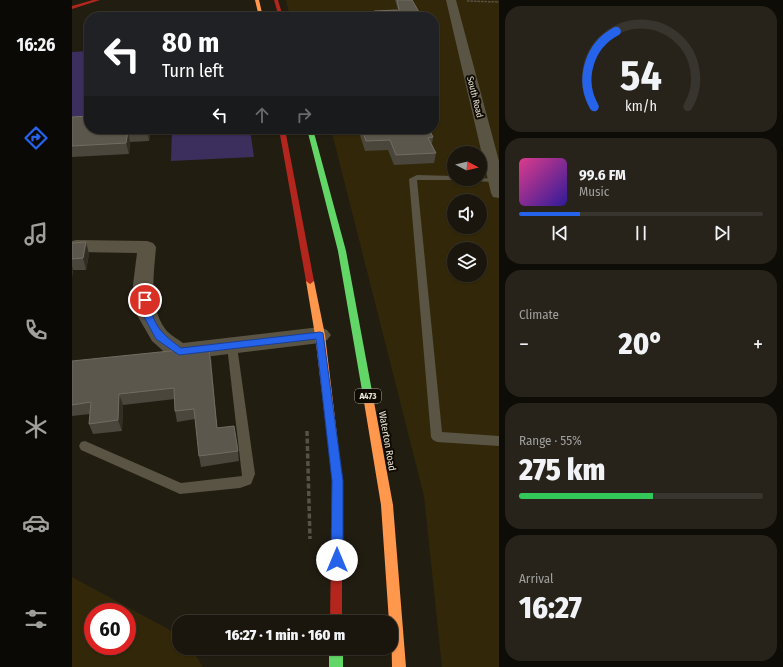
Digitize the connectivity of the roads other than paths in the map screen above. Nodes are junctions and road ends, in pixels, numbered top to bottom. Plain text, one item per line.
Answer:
1 (76, 0) edge
2 (98, 0) edge
3 (258, 0) edge
4 (276, 0) edge
5 (451, 0) edge
6 (72, 1) edge
7 (72, 8) edge
8 (260, 12) edge
9 (279, 12) edge
10 (283, 134) edge
11 (311, 134) edge
12 (447, 178) edge
13 (487, 184) edge
14 (497, 187) edge
15 (74, 246) edge
16 (320, 335) junction
17 (232, 346) junction
18 (499, 441) edge
19 (85, 446) dead end
20 (336, 615) edge
21 (336, 655) edge
22 (336, 667) edge
23 (399, 667) edge

1 - 6 main road
2 - 7 main road
3 - 8 main road
4 - 9 main road
5 - 14 street, South Road
10 - 16 main road
11 - 23 main road, Waterton Road / A473
12 - 18 lane
13 - 14 lane
15 - 17 street
16 - 17 street
16 - 20 main road
17 - 19 lane
21 - 22 main road

